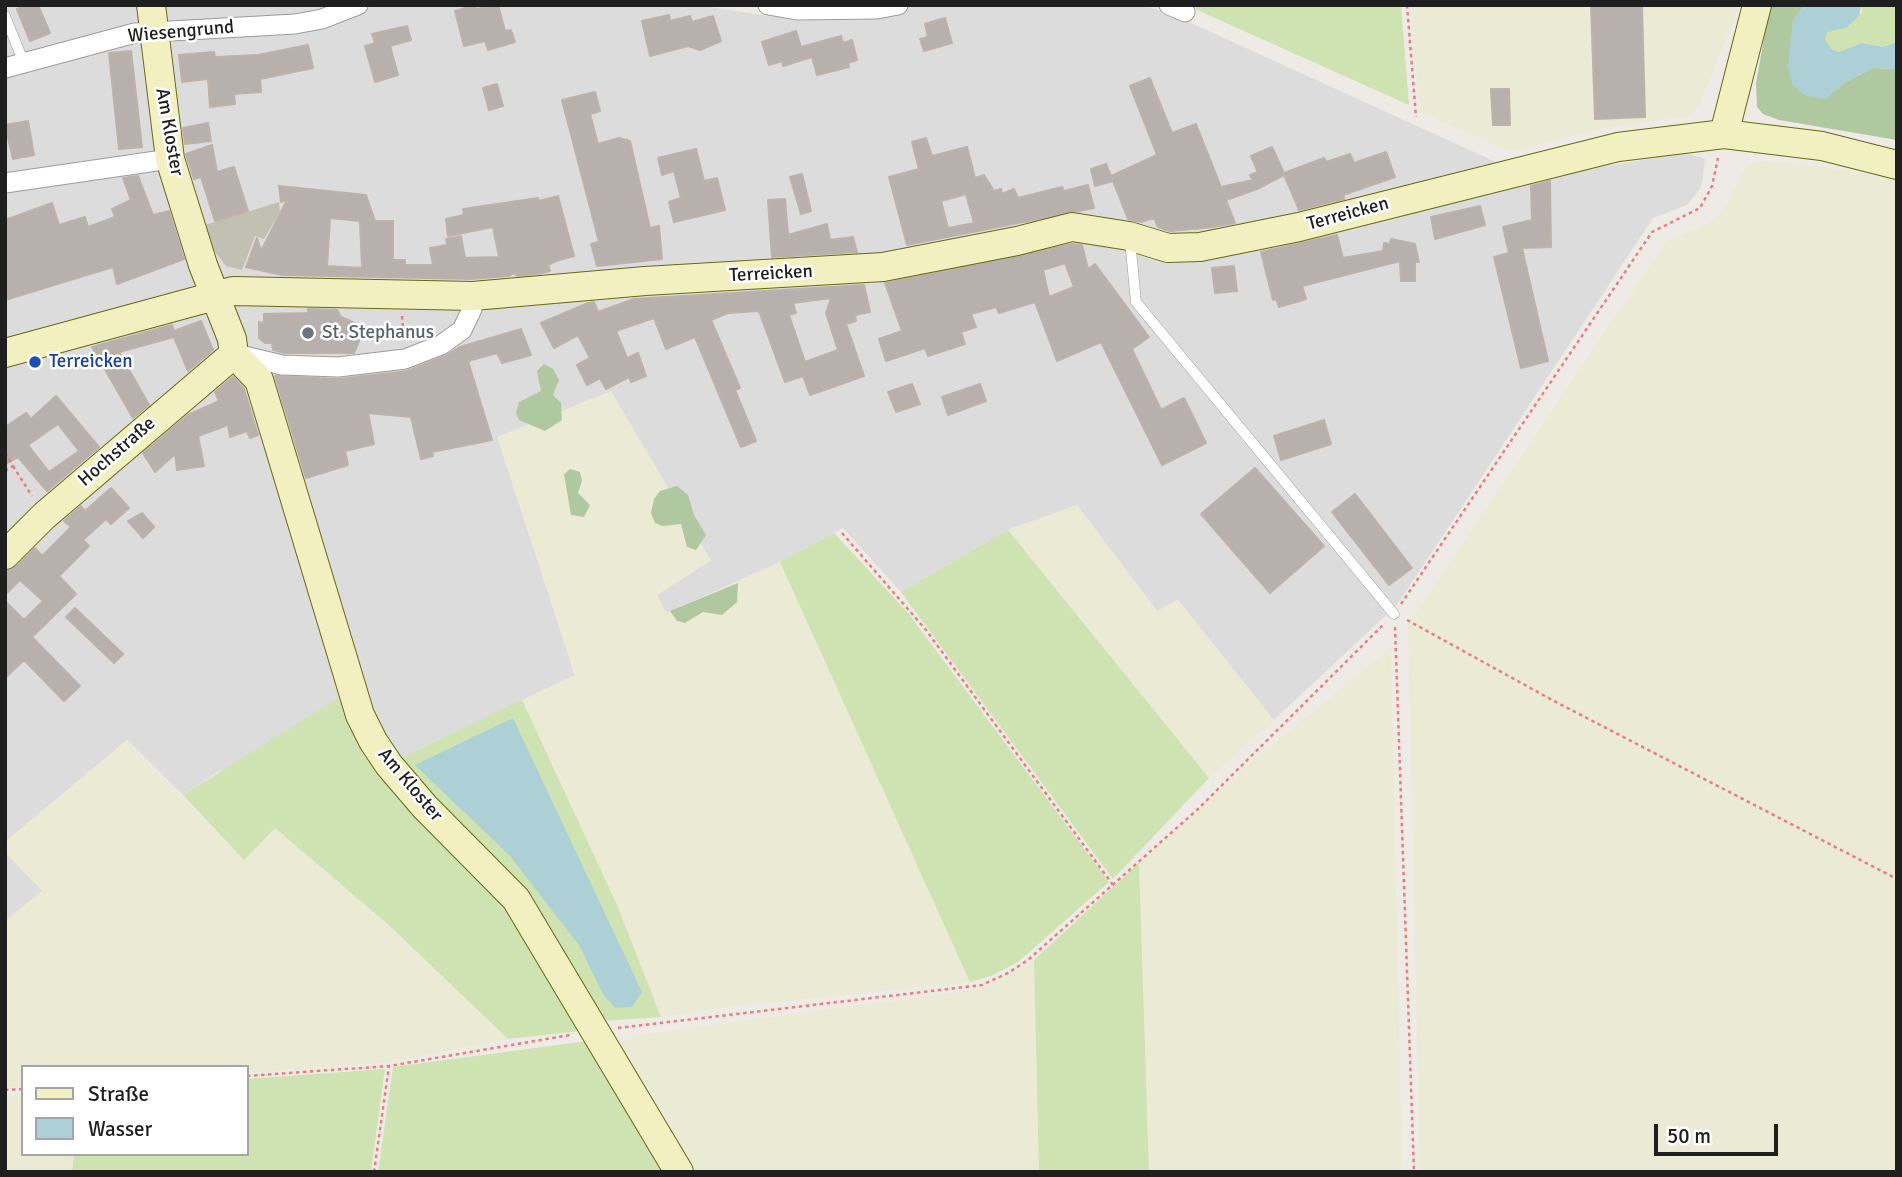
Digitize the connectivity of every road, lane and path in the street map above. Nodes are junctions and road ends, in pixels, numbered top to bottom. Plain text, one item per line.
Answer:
1 (358, 5) edge
2 (768, 5) edge
3 (898, 5) edge
4 (1407, 5) edge
5 (1757, 5) edge
6 (5, 16) edge
7 (152, 19) edge
8 (14, 65) edge
9 (1416, 117) dead end
10 (1724, 134) junction
11 (170, 159) junction
12 (1897, 165) edge
13 (5, 183) edge
14 (1129, 236) junction
15 (216, 294) junction
16 (401, 296) junction
17 (473, 296) junction
18 (5, 352) edge
19 (234, 354) junction
20 (405, 359) junction
21 (6, 454) edge
22 (13, 466) junction
23 (5, 471) edge
24 (44, 516) junction
25 (842, 533) dead end
26 (5, 555) edge
27 (1394, 614) junction
28 (1897, 879) edge
29 (1113, 885) junction
30 (596, 1030) junction
31 (389, 1066) junction
32 (248, 1076) edge
33 (374, 1172) edge
34 (679, 1172) edge
35 (1414, 1172) edge

1 - 7 street, Wiesengrund
2 - 3 street
4 - 9 path
5 - 10 main road
6 - 8 lane
7 - 8 street, Wiesengrund
7 - 11 main road, Am Kloster
10 - 12 main road
10 - 14 main road, Terreicken
10 - 27 path
11 - 13 street
11 - 15 main road, Am Kloster
14 - 17 main road, Terreicken
14 - 27 lane
15 - 16 main road, Terreicken
15 - 18 main road, Terreicken
15 - 19 main road, Am Kloster
16 - 17 main road, Terreicken
16 - 20 path
17 - 20 street
19 - 20 street
19 - 24 main road, Hochstraße
19 - 30 main road, Am Kloster
21 - 22 path
22 - 23 path
22 - 24 path
24 - 26 main road, Hochstraße
25 - 29 path
27 - 28 path
27 - 29 path
27 - 35 path
29 - 30 path
30 - 31 path
30 - 34 main road, Am Kloster
31 - 32 path
31 - 33 path

